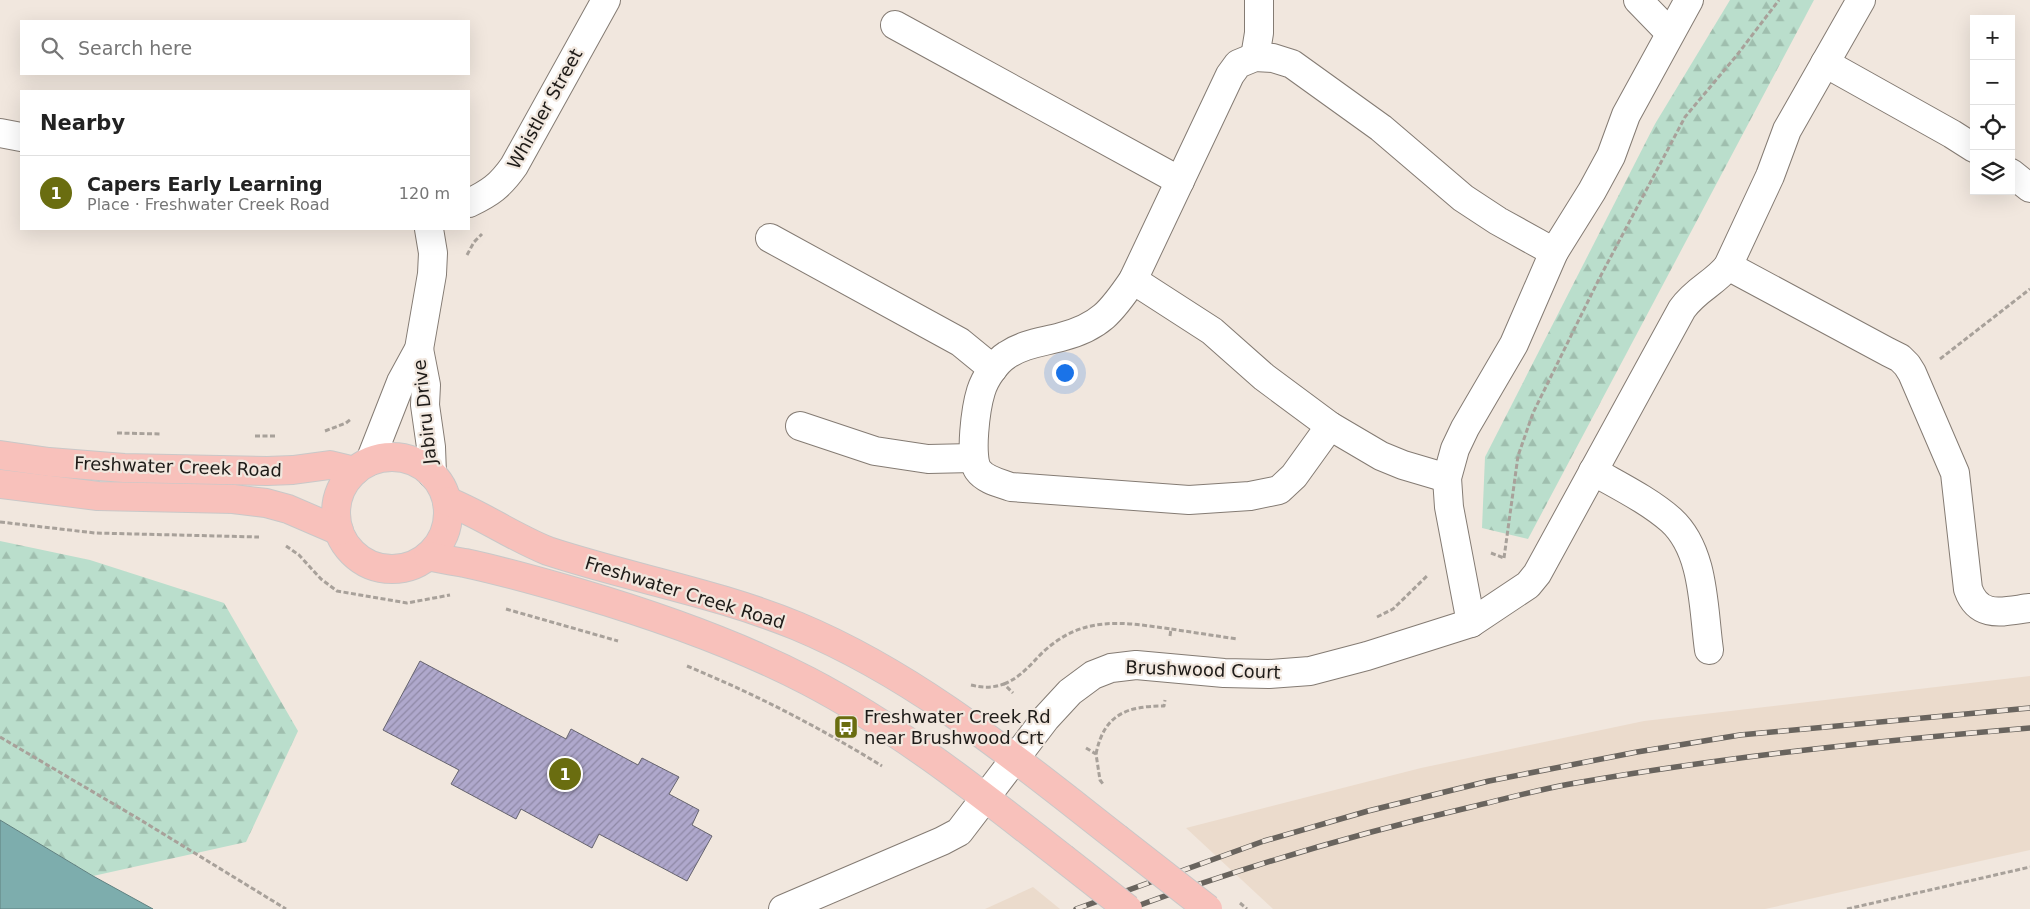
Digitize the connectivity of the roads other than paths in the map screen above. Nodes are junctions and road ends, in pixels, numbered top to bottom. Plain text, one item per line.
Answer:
1 (606, 0) edge
2 (1259, 0) edge
3 (1638, 0) edge
4 (1690, 0) edge
5 (1861, 0) edge
6 (895, 24) dead end
7 (1670, 32) junction
8 (1255, 57) junction
9 (1824, 62) junction
10 (0, 133) edge
11 (20, 137) edge
12 (1970, 145) edge
13 (2015, 176) edge
14 (1180, 181) junction
15 (2030, 188) edge
16 (470, 202) edge
17 (429, 230) edge
18 (770, 238) dead end
19 (1554, 252) junction
20 (1728, 266) junction
21 (1133, 280) junction
22 (418, 349) junction
23 (993, 369) junction
24 (800, 426) dead end
25 (1330, 426) junction
26 (0, 455) edge
27 (973, 458) junction
28 (363, 466) junction
29 (1593, 471) junction
30 (432, 474) junction
31 (1447, 478) junction
32 (0, 484) edge
33 (447, 502) junction
34 (339, 531) junction
35 (428, 556) junction
36 (2030, 608) edge
37 (1471, 623) junction
38 (1709, 650) dead end
39 (1016, 758) junction
40 (986, 798) junction
41 (782, 909) edge
42 (1128, 909) edge
43 (1208, 909) edge

1 - 16 street, Whistler Street
2 - 8 street
3 - 7 street
4 - 7 street
5 - 9 street
6 - 14 street
7 - 19 street
8 - 14 street
8 - 19 street
9 - 12 street
9 - 20 street
10 - 11 street
13 - 15 street
14 - 21 street
17 - 22 street, Jabiru Drive
18 - 23 street
19 - 31 street
20 - 29 street, Brushwood Court
20 - 36 street
21 - 23 street
21 - 25 street
22 - 28 street, Jabiru Drive
22 - 30 street, Jabiru Drive
23 - 27 street
24 - 27 street
25 - 27 street
25 - 31 street
26 - 28 main road, Freshwater Creek Road
28 - 30 main road
28 - 34 main road
29 - 37 street, Brushwood Court
29 - 38 street
30 - 33 main road
31 - 37 street
32 - 34 main road, Freshwater Creek Road
33 - 35 main road
33 - 39 main road, Freshwater Creek Road
34 - 35 main road
35 - 40 main road, Freshwater Creek Road
37 - 39 street, Brushwood Court
39 - 40 street, Brushwood Court
39 - 43 main road, Freshwater Creek Road, bridge
40 - 41 street, Brushwood Court
40 - 42 main road, Freshwater Creek Road, bridge

